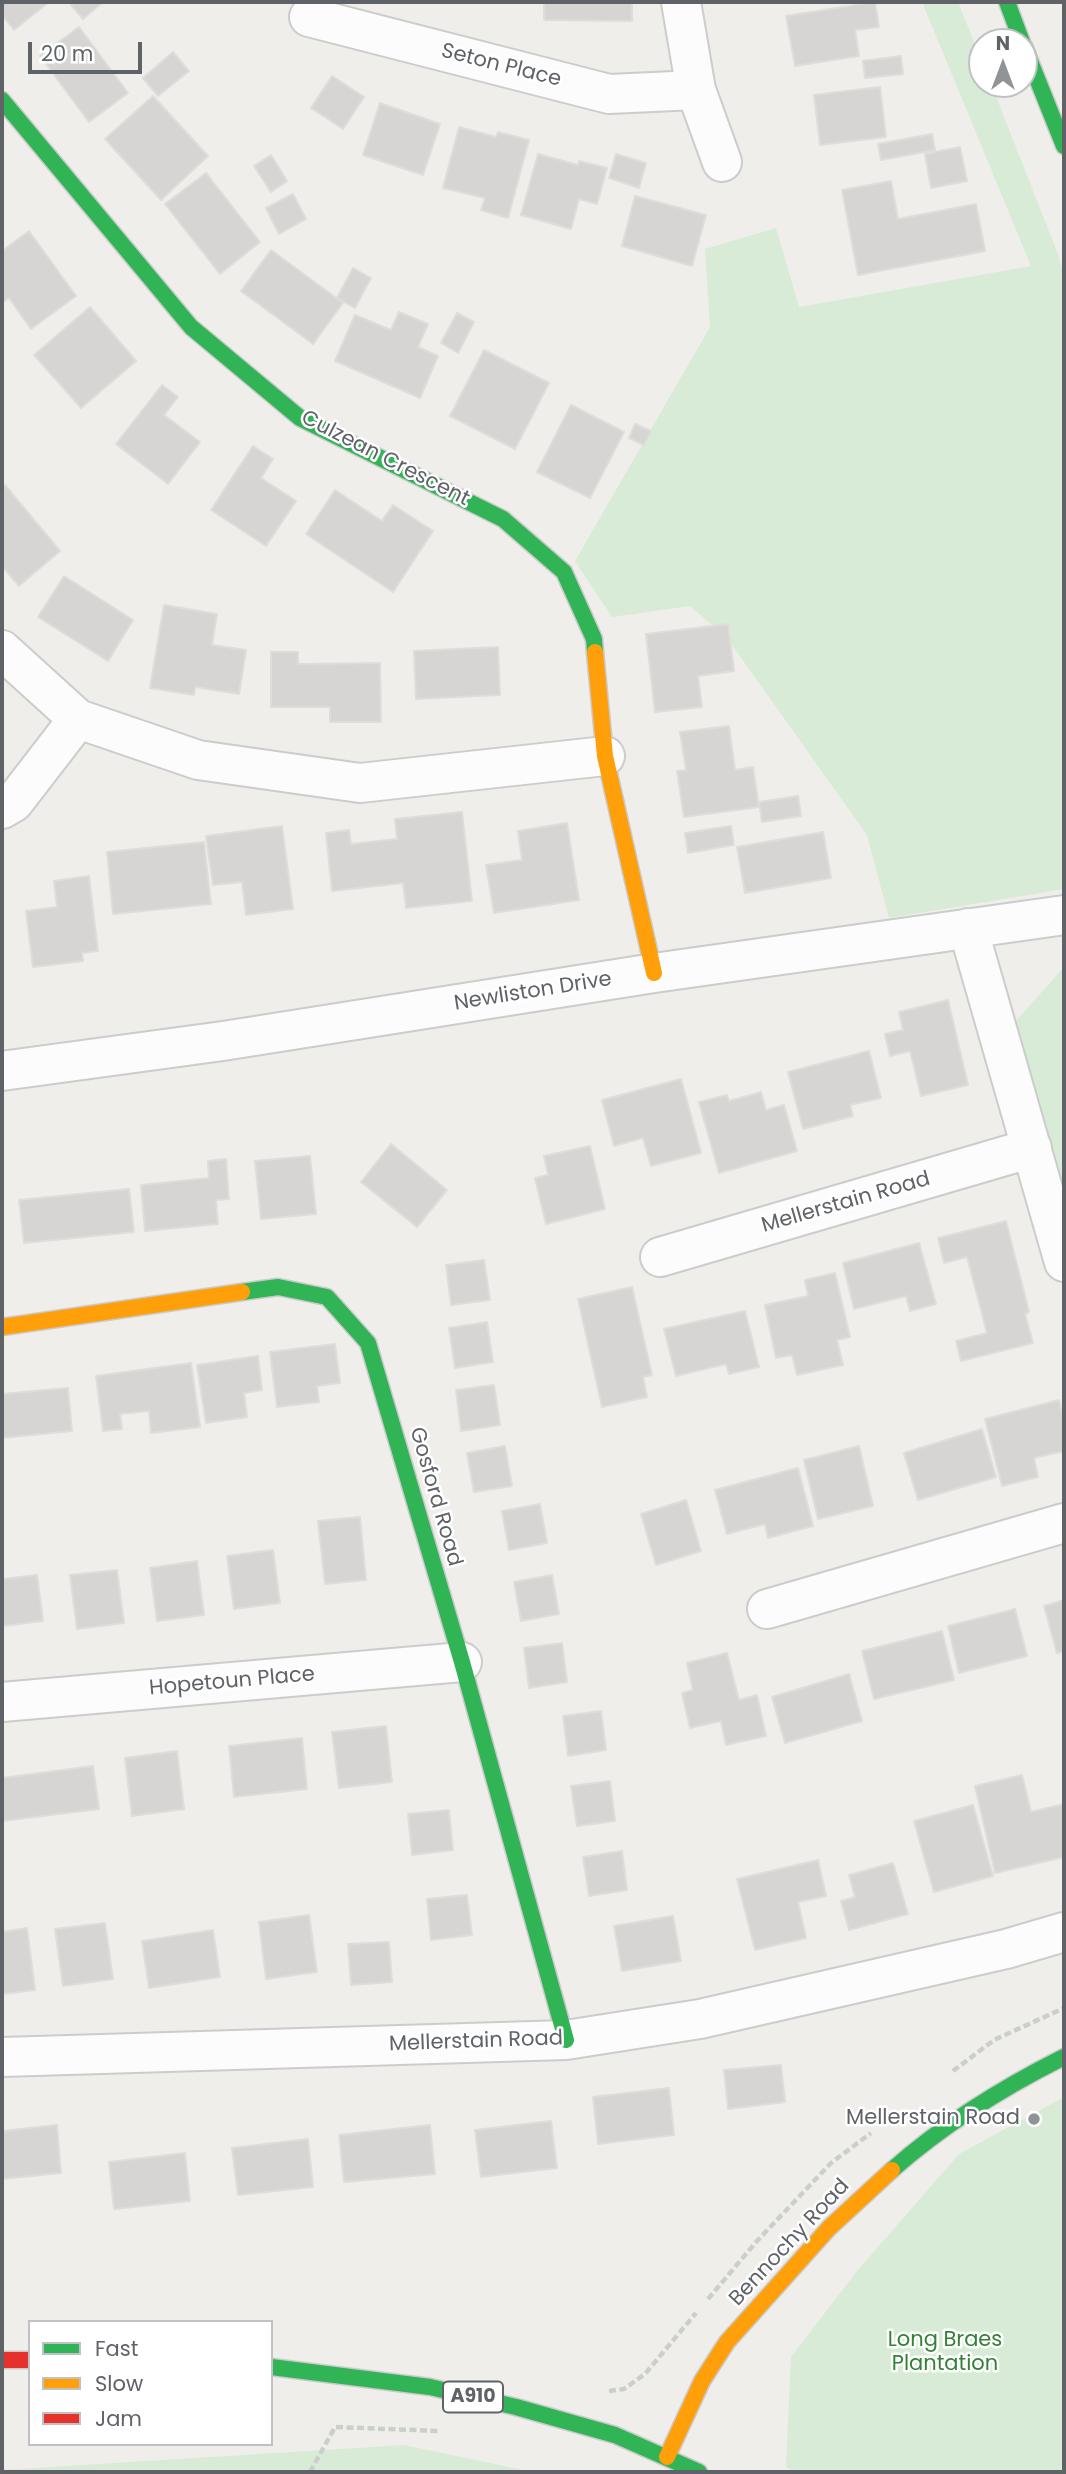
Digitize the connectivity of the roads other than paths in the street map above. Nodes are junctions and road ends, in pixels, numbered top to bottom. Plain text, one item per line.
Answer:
1 (681, 2) edge
2 (1007, 2) edge
3 (309, 17) dead end
4 (1017, 28) edge
5 (1038, 81) edge
6 (696, 90) junction
7 (2, 100) edge
8 (1064, 146) edge
9 (722, 162) dead end
10 (2, 650) edge
11 (78, 719) junction
12 (605, 756) junction
13 (2, 809) edge
14 (1064, 915) edge
15 (968, 928) junction
16 (654, 973) junction
17 (2, 1071) edge
18 (1032, 1148) junction
19 (660, 1257) dead end
20 (1064, 1262) edge
21 (2, 1327) edge
22 (1064, 1523) edge
23 (767, 1609) dead end
24 (462, 1662) junction
25 (2, 1702) edge
26 (1064, 1932) edge
27 (566, 2040) junction
28 (2, 2057) edge
29 (1064, 2057) edge
30 (2, 2360) edge
31 (28, 2360) edge
32 (273, 2367) edge
33 (667, 2457) junction
34 (699, 2472) edge

1 - 6 street
2 - 4 street
3 - 6 street, Seton Place
5 - 8 street
6 - 9 street
7 - 12 street, Culzean Crescent
10 - 11 street
11 - 12 street
11 - 13 street
12 - 16 street, Culzean Crescent
14 - 15 street, Newliston Drive
15 - 16 street, Newliston Drive
15 - 18 street
16 - 17 street, Newliston Drive
18 - 19 street, Mellerstain Road
18 - 20 street
21 - 24 street, Gosford Road
22 - 23 street
24 - 25 street, Hopetoun Place
24 - 27 street, Gosford Road
26 - 27 street, Mellerstain Road
27 - 28 street, Mellerstain Road
29 - 33 street, Bennochy Road
30 - 31 street
32 - 33 street, A910
33 - 34 street, A910

